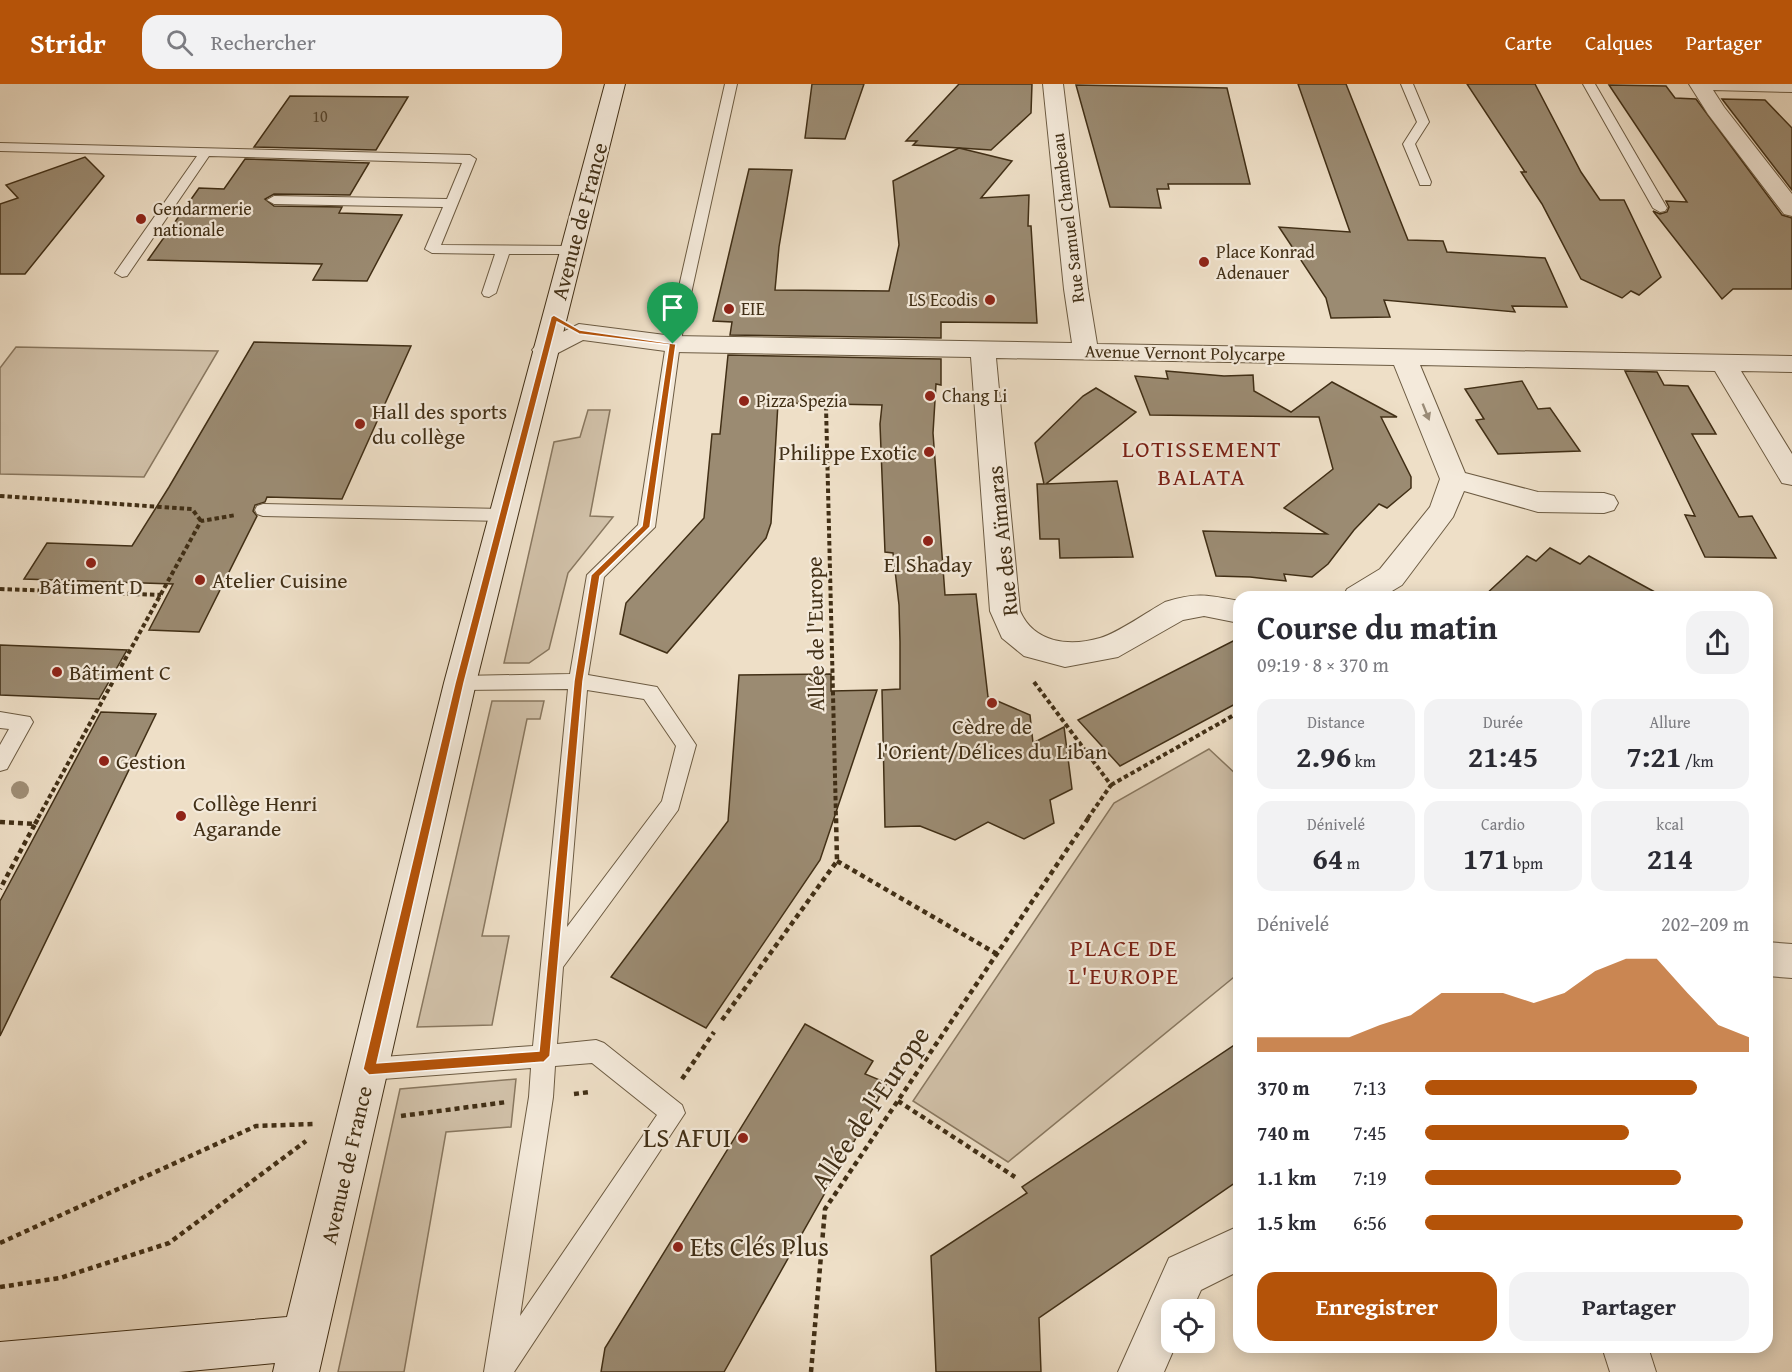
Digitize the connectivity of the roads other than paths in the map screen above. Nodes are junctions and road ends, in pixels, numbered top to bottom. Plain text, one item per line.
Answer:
1 (615, 84) edge
2 (731, 84) edge
3 (1053, 84) edge
4 (1407, 84) edge
5 (1589, 84) edge
6 (1699, 84) edge
7 (1706, 84) edge
8 (1711, 84) edge
9 (1792, 86) edge
10 (0, 147) edge
11 (205, 153) junction
12 (1425, 182) dead end
13 (274, 200) dead end
14 (450, 203) junction
15 (1660, 208) dead end
16 (1792, 209) edge
17 (503, 250) junction
18 (572, 250) junction
19 (122, 273) dead end
20 (489, 293) dead end
21 (554, 317) junction
22 (579, 332) junction
23 (673, 344) junction
24 (545, 350) junction
25 (983, 351) junction
26 (1086, 352) junction
27 (1404, 357) junction
28 (1723, 363) junction
29 (1792, 364) edge
30 (1792, 476) edge
31 (1454, 479) junction
32 (1604, 503) dead end
33 (263, 510) road end
34 (503, 515) junction
35 (1368, 591) edge
36 (1233, 611) edge
37 (578, 681) junction
38 (460, 683) junction
39 (0, 720) edge
40 (0, 763) edge
41 (1773, 959) edge
42 (1792, 961) edge
43 (554, 962) junction
44 (544, 1056) junction
45 (369, 1069) junction
46 (1233, 1251) edge
47 (1627, 1353) edge
48 (301, 1355) edge
49 (0, 1365) edge
50 (498, 1372) edge
51 (1141, 1372) edge
52 (1633, 1372) edge

1 - 18 street, Avenue de France
2 - 23 lane
3 - 26 street, Rue Samuel Chambeau
4 - 12 lane
5 - 15 lane
6 - 7 street
6 - 16 street
8 - 9 street
10 - 11 lane
11 - 14 lane
11 - 19 lane
13 - 14 lane
14 - 17 lane
17 - 18 lane
17 - 20 lane
18 - 21 street, Avenue de France
21 - 22 street, Avenue Vernont Polycarpe
21 - 24 street, Avenue de France
22 - 23 street, Avenue Vernont Polycarpe
22 - 24 street
23 - 25 street, Avenue Vernont Polycarpe
23 - 37 lane
24 - 34 street, Avenue de France
25 - 26 street, Avenue Vernont Polycarpe
25 - 36 street, Rue des Aïmaras
26 - 27 street, Avenue Vernont Polycarpe
27 - 28 street, Avenue Vernont Polycarpe
27 -> 31 street
28 - 29 street, Avenue Vernont Polycarpe
28 - 30 street
31 - 32 street
31 - 35 street
33 - 34 lane
34 - 38 street, Avenue de France
37 - 38 lane
37 - 43 lane
37 - 43 lane
38 - 45 street, Avenue de France
39 - 40 lane
41 - 42 street
43 - 44 lane
44 - 45 lane
44 - 50 lane
44 - 50 lane
45 - 48 street, Avenue de France
46 - 51 street
47 - 52 street
48 - 49 street

